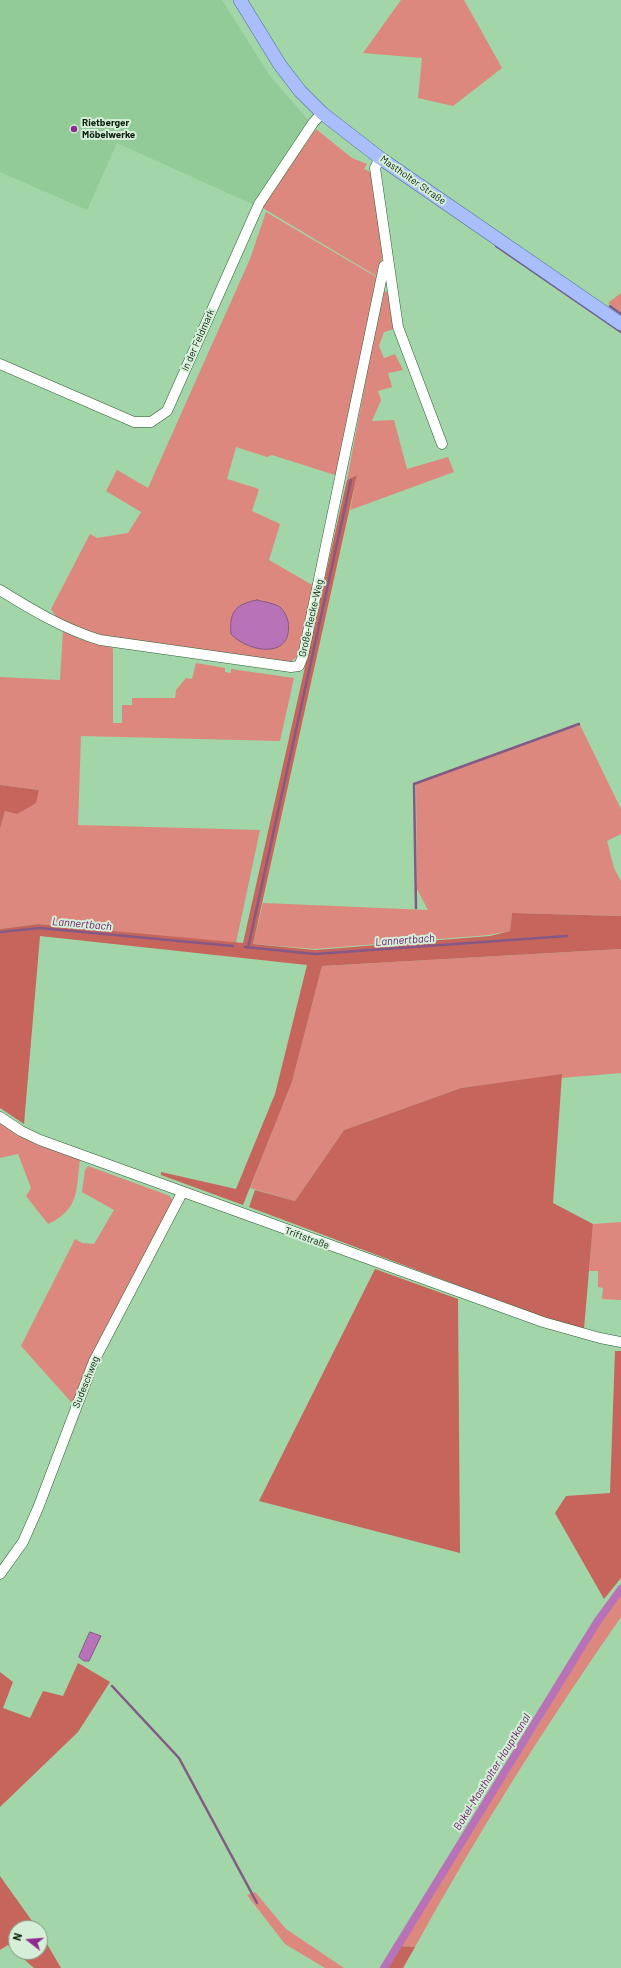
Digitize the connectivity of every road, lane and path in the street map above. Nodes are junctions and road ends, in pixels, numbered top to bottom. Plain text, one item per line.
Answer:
1 (240, 0) edge
2 (322, 113) junction
3 (380, 158) junction
4 (388, 264) junction
5 (391, 286) junction
6 (380, 287) junction
7 (621, 324) edge
8 (0, 364) edge
9 (442, 444) dead end
10 (0, 590) edge
11 (0, 1117) edge
12 (182, 1193) junction
13 (621, 1342) edge
14 (0, 1574) edge

1 - 2 main road, Mastholter Straße
2 - 3 main road, Mastholter Straße
2 - 8 street, In der Feldmark
3 - 4 street, Große-Recke-Weg
3 - 7 main road, Mastholter Straße
4 - 5 street, Große-Recke-Weg
4 - 6 street, Große-Recke-Weg
5 - 6 street
5 - 9 street, Große-Recke-Weg
6 - 10 street, Große-Recke-Weg
11 - 12 street, Triftstraße
12 - 13 street, Triftstraße
12 - 14 street, Sudeschweg

